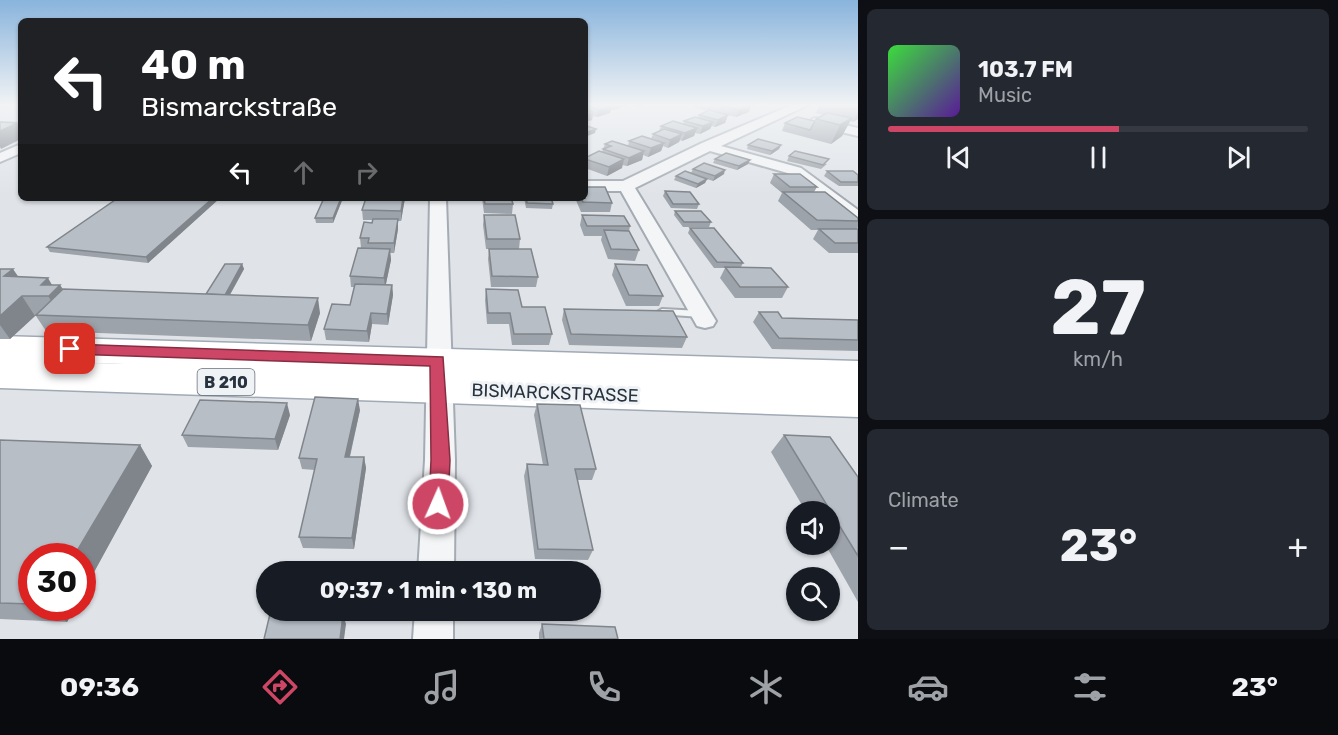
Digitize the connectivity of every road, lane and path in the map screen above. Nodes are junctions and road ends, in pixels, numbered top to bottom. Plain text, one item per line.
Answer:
1 (734, 134) edge
2 (707, 146) junction
3 (18, 149) edge
4 (0, 158) edge
5 (588, 186) edge
6 (626, 186) junction
7 (438, 201) edge
8 (858, 218) edge
9 (653, 312) edge
10 (703, 317) joint
11 (0, 348) edge
12 (0, 374) edge
13 (438, 375) junction
14 (858, 375) edge
15 (858, 402) edge
16 (436, 561) edge
17 (434, 621) edge
18 (433, 639) edge

1 - 2 street
2 - 6 street
2 - 8 street
3 - 4 street
5 - 6 street
6 - 10 street
7 - 13 street
9 - 10 lane
11 - 13 main road, BISMARCKSTRASSE / B 210
12 - 13 main road, BISMARCKSTRASSE / B 210
13 - 14 main road, BISMARCKSTRASSE / B 210
13 - 15 main road, BISMARCKSTRASSE / B 210
13 - 16 street
17 - 18 street

